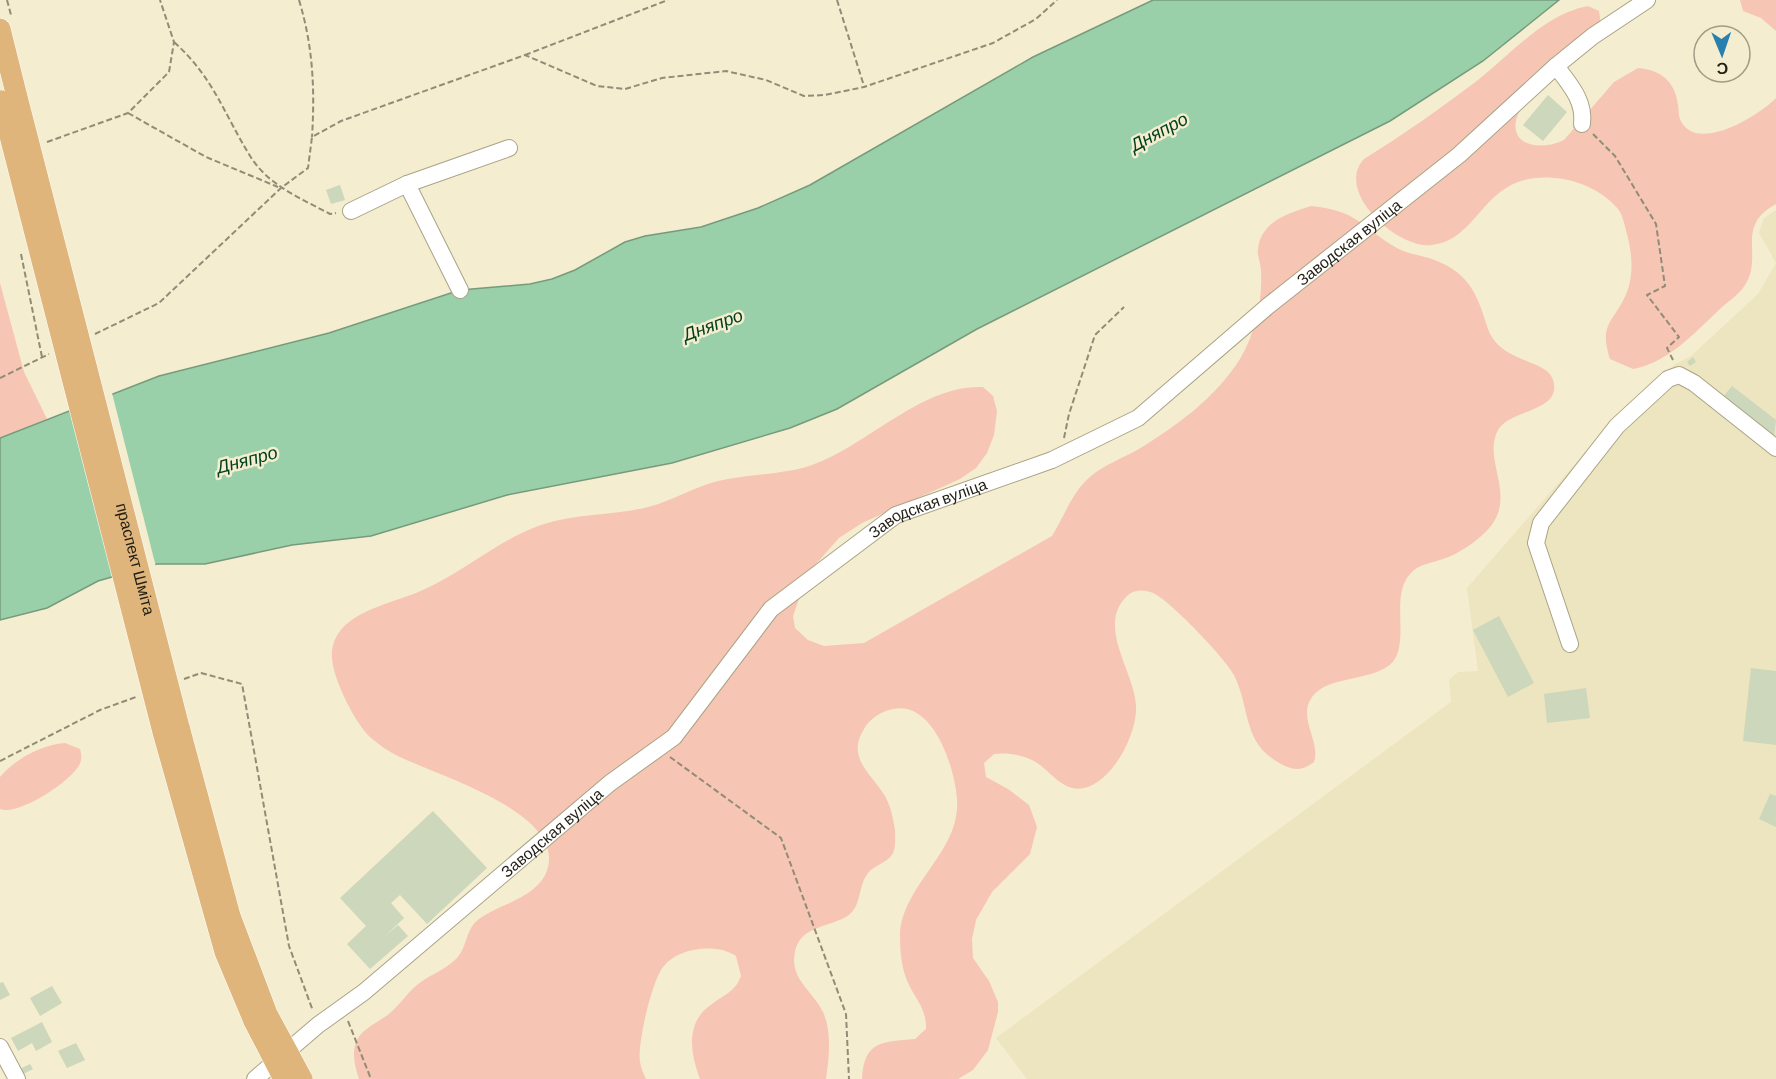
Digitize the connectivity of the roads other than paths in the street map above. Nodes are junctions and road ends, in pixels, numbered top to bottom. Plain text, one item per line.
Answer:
1 (1647, 0) edge
2 (0, 29) edge
3 (1556, 66) junction
4 (6, 98) edge
5 (1582, 124) road end
6 (508, 148) dead end
7 (407, 184) junction
8 (351, 211) road end
9 (460, 290) dead end
10 (1776, 448) edge
11 (1570, 644) dead end
12 (260, 1018) junction
13 (0, 1047) edge
14 (17, 1079) edge
15 (255, 1079) edge
16 (284, 1079) edge
17 (302, 1079) edge

1 - 3 street, Заводская вуліца
2 - 4 main road, праспект Шміта
3 - 5 street
3 - 15 street, Заводская вуліца
4 - 12 main road, праспект Шміта, bridge
6 - 7 street
7 - 8 street
7 - 9 street
10 - 11 street
12 - 16 main road, праспект Шміта, bridge
12 - 17 main road, праспект Шміта, bridge
13 - 14 street

